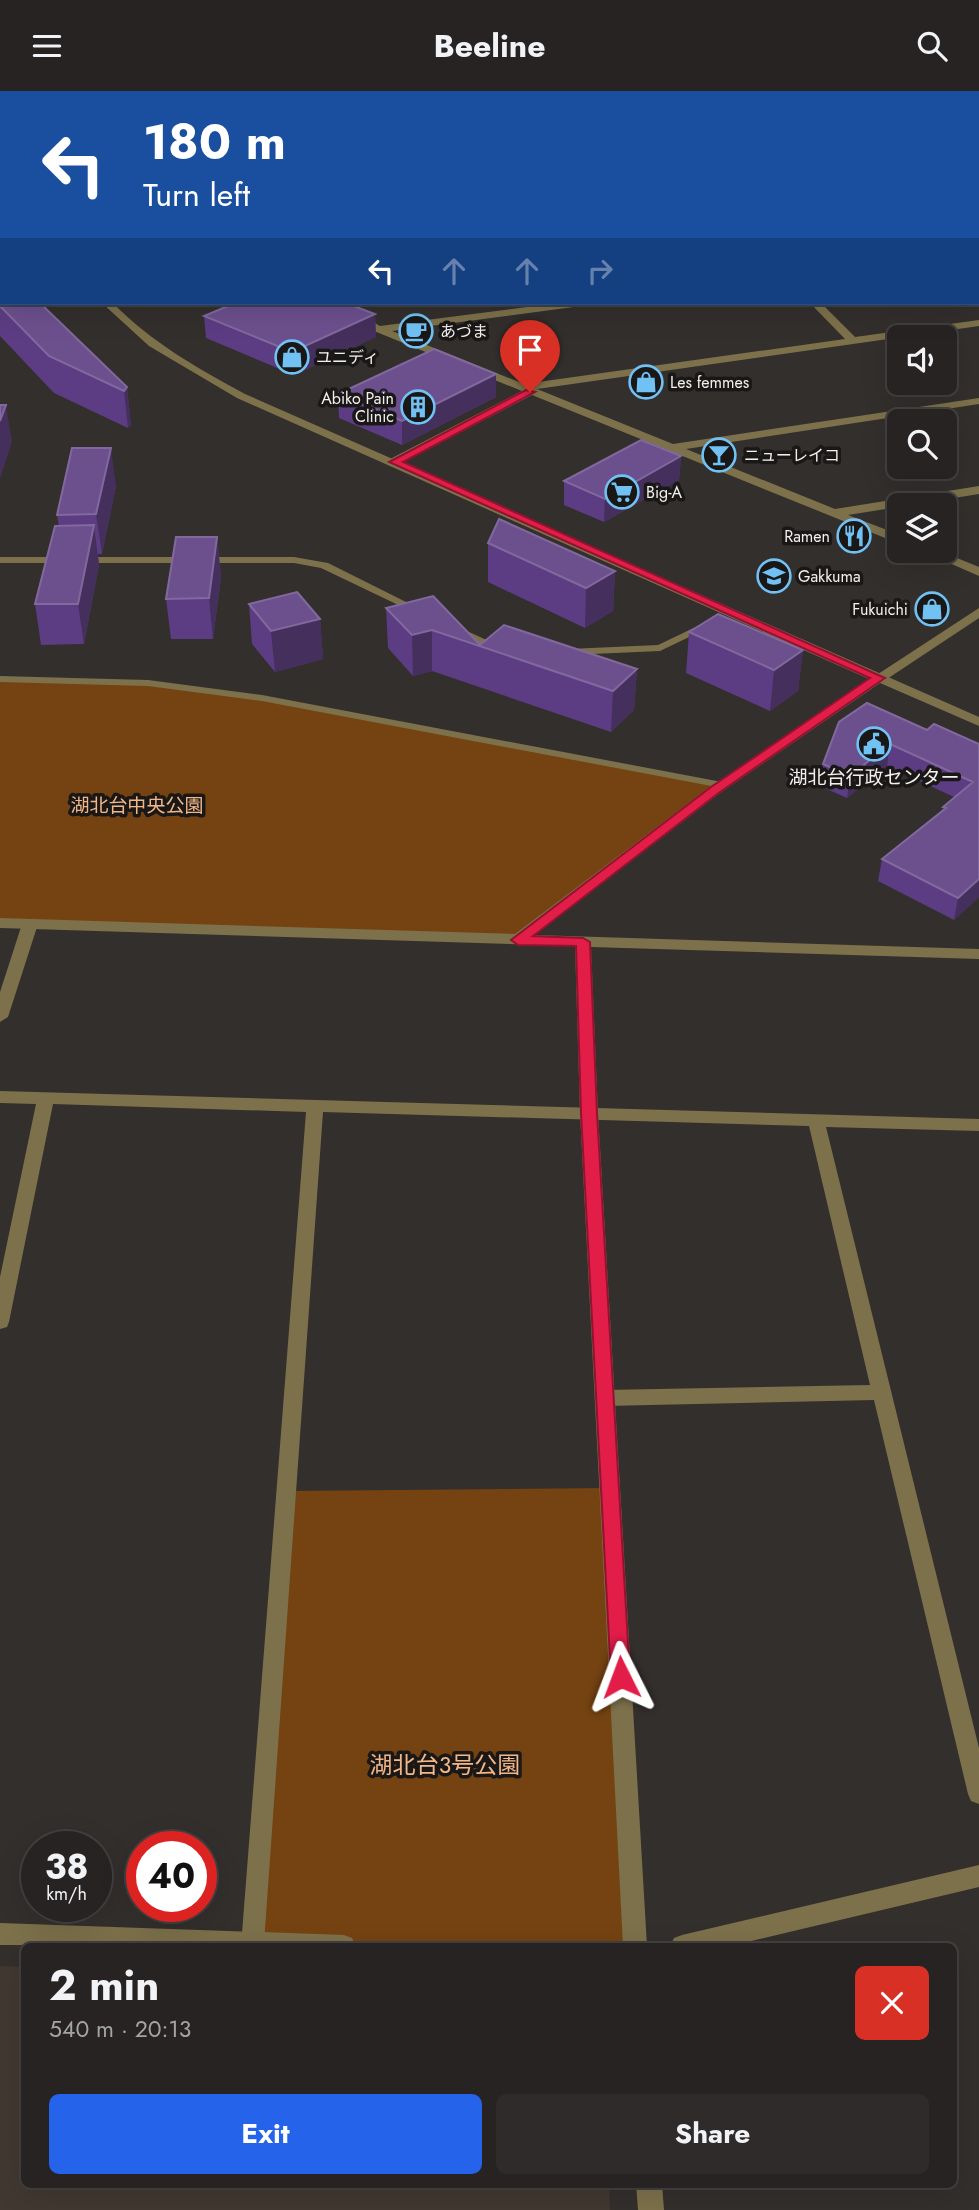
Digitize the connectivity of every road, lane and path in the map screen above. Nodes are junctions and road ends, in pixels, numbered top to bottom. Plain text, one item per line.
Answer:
1 (109, 305) edge
2 (336, 305) edge
3 (565, 305) edge
4 (817, 305) edge
5 (979, 323) edge
6 (378, 329) junction
7 (853, 341) junction
8 (525, 390) junction
9 (979, 401) edge
10 (670, 448) junction
11 (394, 462) junction
12 (979, 490) edge
13 (833, 513) junction
14 (887, 535) edge
15 (0, 559) edge
16 (957, 563) edge
17 (979, 572) edge
18 (730, 611) junction
19 (979, 612) edge
20 (428, 615) edge
21 (439, 621) edge
22 (552, 652) edge
23 (511, 653) edge
24 (879, 678) junction
25 (0, 679) edge
26 (979, 722) edge
27 (722, 785) junction
28 (0, 923) edge
29 (30, 924) junction
30 (518, 940) junction
31 (583, 942) junction
32 (979, 954) edge
33 (0, 1017) edge
34 (0, 1097) edge
35 (46, 1098) junction
36 (315, 1106) junction
37 (589, 1113) junction
38 (816, 1120) junction
39 (979, 1125) edge
40 (0, 1322) edge
41 (882, 1391) junction
42 (605, 1398) junction
43 (979, 1794) edge
44 (979, 1877) edge
45 (0, 1934) edge
46 (252, 1943) joint
47 (635, 1943) edge
48 (695, 1943) edge
49 (649, 2188) edge
50 (651, 2210) edge

1 - 11 street
2 - 6 street
3 - 6 street
4 - 7 street
5 - 7 street
6 - 8 street
7 - 8 street
8 - 10 street
8 - 11 street
9 - 10 street
10 - 13 street
11 - 18 street
12 - 13 street
13 - 14 street
15 - 20 lane
16 - 17 street
18 - 22 lane
18 - 24 street
19 - 24 street
21 - 23 lane
24 - 26 street
24 - 27 street
25 - 27 lane
27 - 30 street
28 - 29 street
29 - 30 street
29 - 33 street
30 - 31 street
31 - 32 street
31 - 37 street
34 - 35 street
35 - 36 street
35 - 40 street
36 - 37 street
36 - 46 street
37 - 38 street
37 - 42 street
38 - 39 street
38 - 41 street
41 - 42 street
41 - 43 street
42 - 47 street
44 - 48 street
45 - 46 street
49 - 50 street

